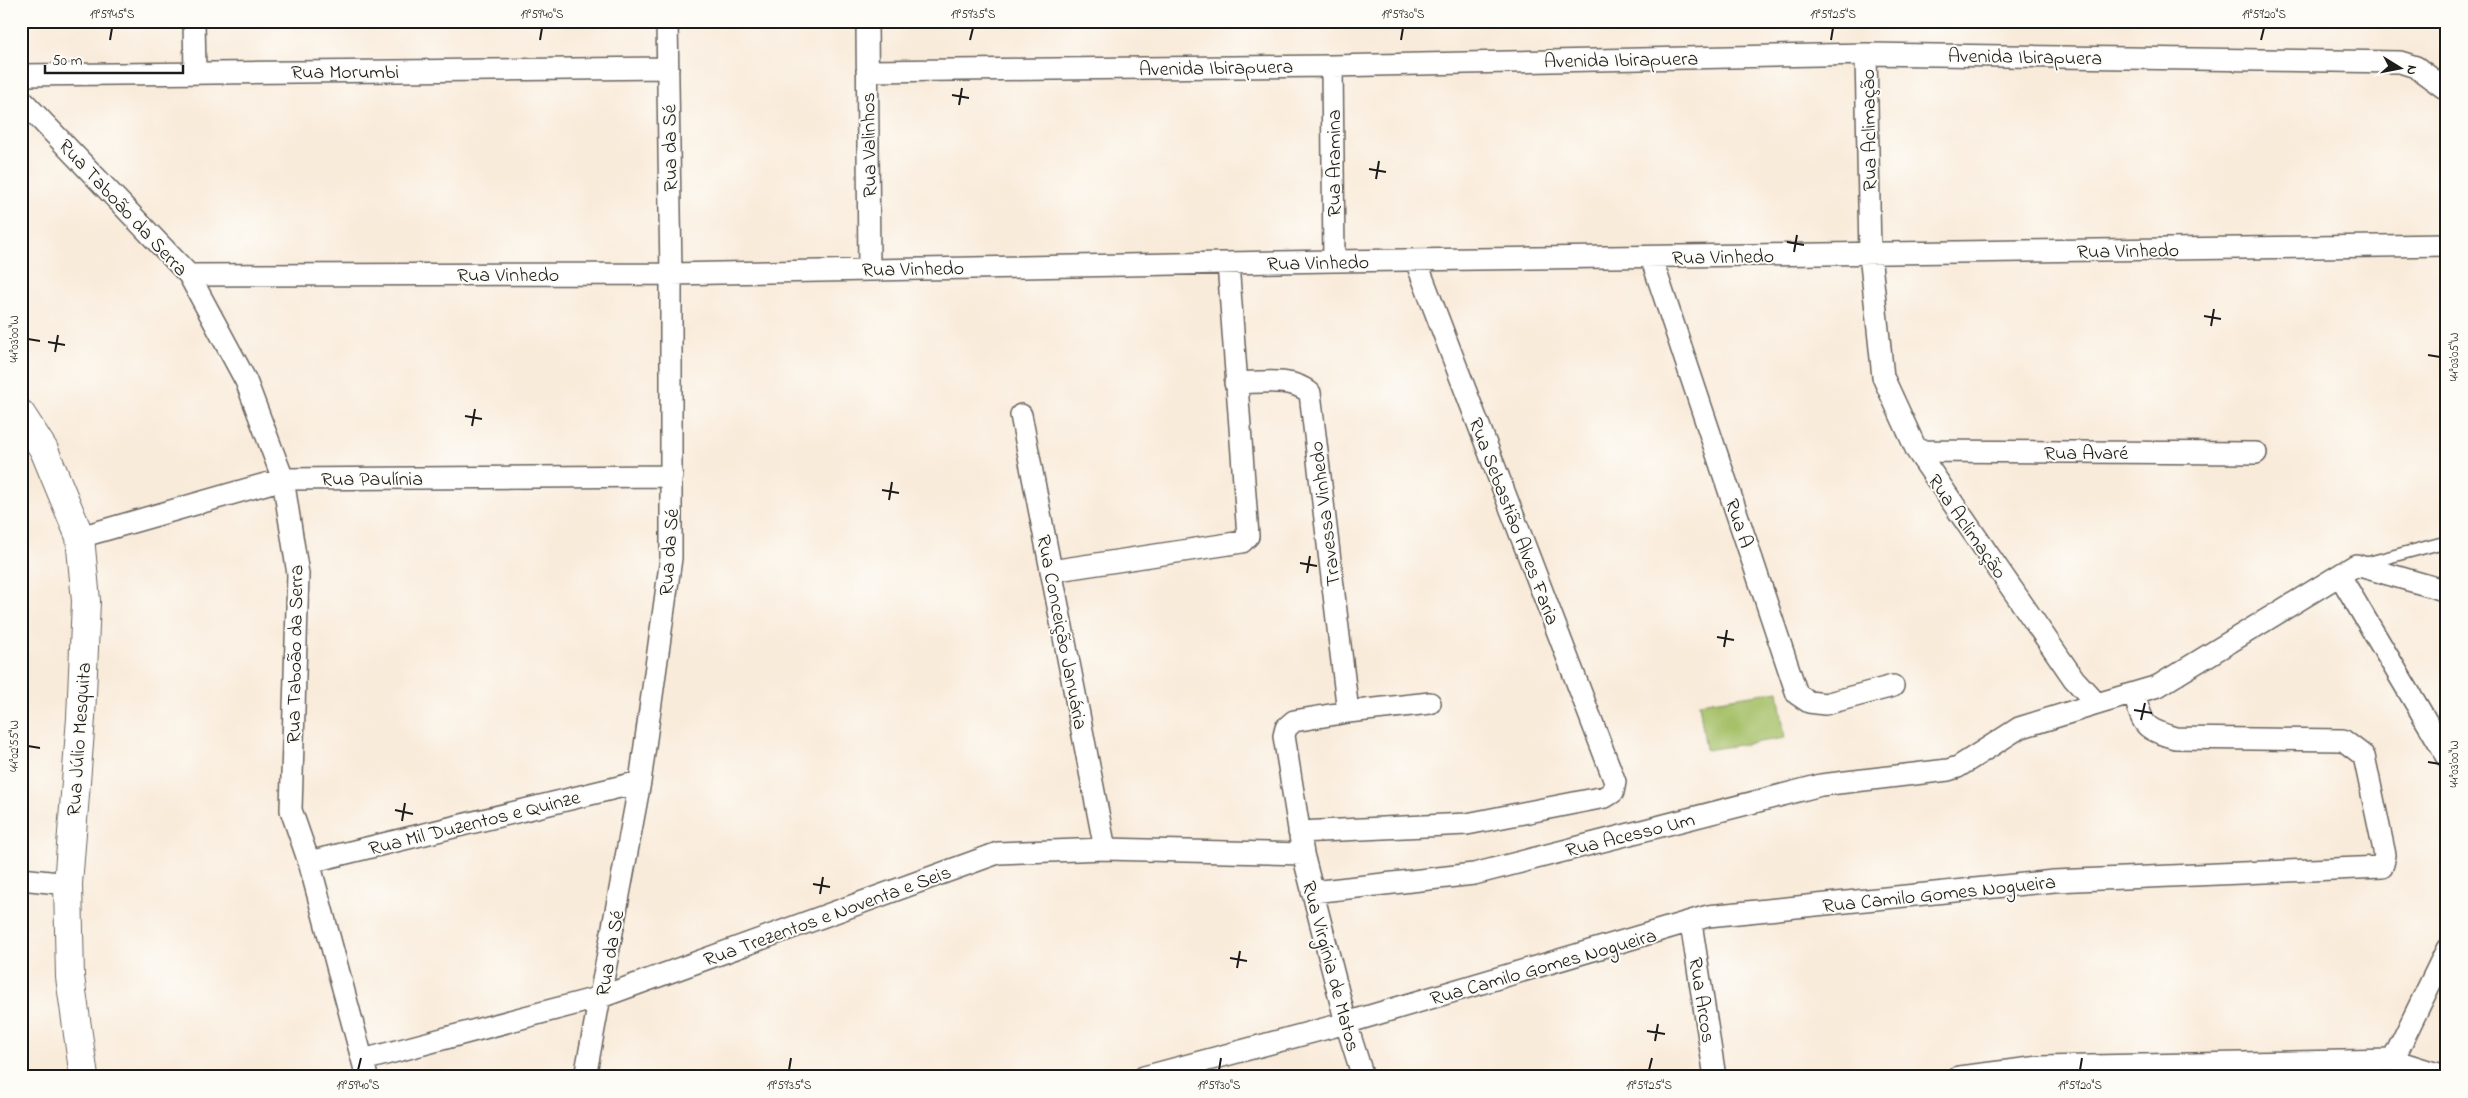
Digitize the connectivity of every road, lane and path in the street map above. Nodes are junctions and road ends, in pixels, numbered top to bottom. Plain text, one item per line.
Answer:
1 (194, 21) edge
2 (667, 21) edge
3 (867, 21) edge
4 (1866, 54) junction
5 (1332, 66) junction
6 (668, 68) junction
7 (866, 71) junction
8 (195, 72) junction
9 (21, 74) edge
10 (2447, 85) edge
11 (22, 101) edge
12 (2447, 245) edge
13 (1870, 254) junction
14 (1651, 257) junction
15 (1334, 261) junction
16 (1416, 261) junction
17 (1228, 263) junction
18 (870, 269) junction
19 (671, 274) junction
20 (189, 275) junction
21 (1235, 383) junction
22 (21, 414) edge
23 (1021, 415) dead end
24 (1917, 451) junction
25 (2256, 453) dead end
26 (672, 476) junction
27 (283, 479) junction
28 (80, 537) junction
29 (2447, 540) edge
30 (2348, 570) junction
31 (1051, 572) junction
32 (2447, 591) edge
33 (1893, 686) dead end
34 (2134, 693) junction
35 (1430, 703) dead end
36 (2097, 704) junction
37 (1348, 712) junction
38 (2447, 756) edge
39 (640, 782) junction
40 (1299, 832) junction
41 (1105, 849) junction
42 (1303, 854) junction
43 (309, 862) junction
44 (21, 880) edge
45 (68, 884) junction
46 (1312, 892) junction
47 (1692, 923) junction
48 (2447, 949) edge
49 (601, 997) junction
50 (1346, 1024) junction
51 (2393, 1060) junction
52 (365, 1068) edge
53 (1971, 1076) edge
54 (84, 1077) edge
55 (585, 1077) edge
56 (1144, 1077) edge
57 (1363, 1077) edge
58 (1715, 1077) edge
59 (2447, 1077) edge

1 - 8 street
2 - 6 street, Rua da Sé
3 - 7 street, Rua Valinhos
4 - 5 street, Avenida Ibirapuera
4 - 10 street, Avenida Ibirapuera
4 - 13 street, Rua Aclimação
5 - 7 street, Avenida Ibirapuera
5 - 15 street, Rua Aramina
6 - 8 street, Rua Morumbi
6 - 19 street, Rua da Sé
7 - 18 street, Rua Valinhos
8 - 9 street, Rua Morumbi
11 - 20 street, Rua Taboão da Serra
12 - 13 street, Rua Vinhedo
13 - 14 street, Rua Vinhedo
13 - 24 street, Rua Aclimação
14 - 16 street, Rua Vinhedo
14 - 33 street, Rua A
15 - 16 street, Rua Vinhedo
15 - 17 street, Rua Vinhedo
16 - 40 street, Rua Sebastião Alves Faria
17 - 18 street, Rua Vinhedo
17 - 21 street
18 - 19 street, Rua Vinhedo
19 - 20 street, Rua Vinhedo
19 - 26 street, Rua da Sé
20 - 27 street, Rua Taboão da Serra
21 - 31 street
21 - 37 street, Travessa Vinhedo
22 - 28 main road, Rua Júlio Mesquita
23 - 31 street, Rua Conceição Januária
24 - 25 street, Rua Avaré
24 - 36 street, Rua Aclimação
26 - 27 street, Rua Paulínia
26 - 39 street, Rua da Sé
27 - 28 street, Rua Paulínia
27 - 43 street, Rua Taboão da Serra
28 - 45 main road, Rua Júlio Mesquita
29 - 30 lane
30 - 32 street
30 - 34 street
30 - 38 street
31 - 41 street, Rua Conceição Januária
34 - 36 street
34 - 47 street, Rua Camilo Gomes Nogueira
35 - 37 street
36 - 46 street, Rua Acesso Um
37 - 40 street
39 - 43 street, Rua Mil Duzentos e Quinze
39 - 49 street, Rua da Sé
40 - 42 street
41 - 42 street, Rua Trezentos e Noventa e Seis
41 - 49 street, Rua Trezentos e Noventa e Seis
42 - 46 street, Rua Virgínia de Matos
43 - 52 street, Rua Taboão da Serra
44 - 45 street
45 - 54 main road, Rua Júlio Mesquita
46 - 50 street, Rua Virgínia de Matos
47 - 50 street, Rua Camilo Gomes Nogueira
47 - 58 street, Rua Arcos
48 - 51 street
49 - 52 street, Rua Trezentos e Noventa e Seis
49 - 55 street, Rua da Sé
50 - 56 street, Rua Camilo Gomes Nogueira
50 - 57 street, Rua Virgínia de Matos
51 - 53 street
51 - 59 street

